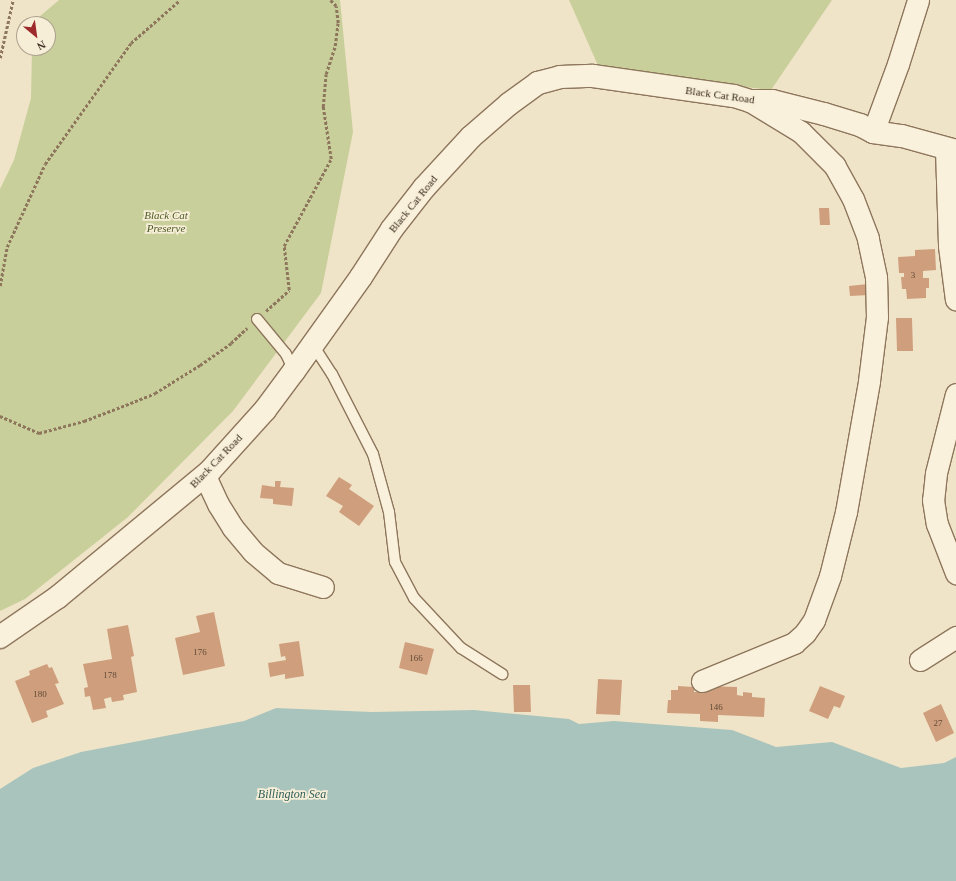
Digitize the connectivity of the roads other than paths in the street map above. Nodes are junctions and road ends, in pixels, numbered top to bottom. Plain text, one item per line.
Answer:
1 (918, 0) edge
2 (750, 101) junction
3 (872, 132) junction
4 (951, 150) edge
5 (956, 300) edge
6 (257, 319) road end
7 (313, 345) junction
8 (294, 371) junction
9 (956, 394) edge
10 (205, 476) junction
11 (956, 573) edge
12 (323, 587) dead end
13 (0, 637) edge
14 (956, 637) edge
15 (920, 660) dead end
16 (502, 674) dead end
17 (702, 681) dead end

1 - 3 street
2 - 3 street, Black Cat Road
2 - 7 street, Black Cat Road
2 - 17 street
3 - 4 street, Black Cat Road
4 - 5 street
6 - 8 lane
7 - 8 street, Black Cat Road
7 - 16 lane
8 - 10 street, Black Cat Road
9 - 11 street
10 - 12 street
10 - 13 street, Black Cat Road
14 - 15 street

